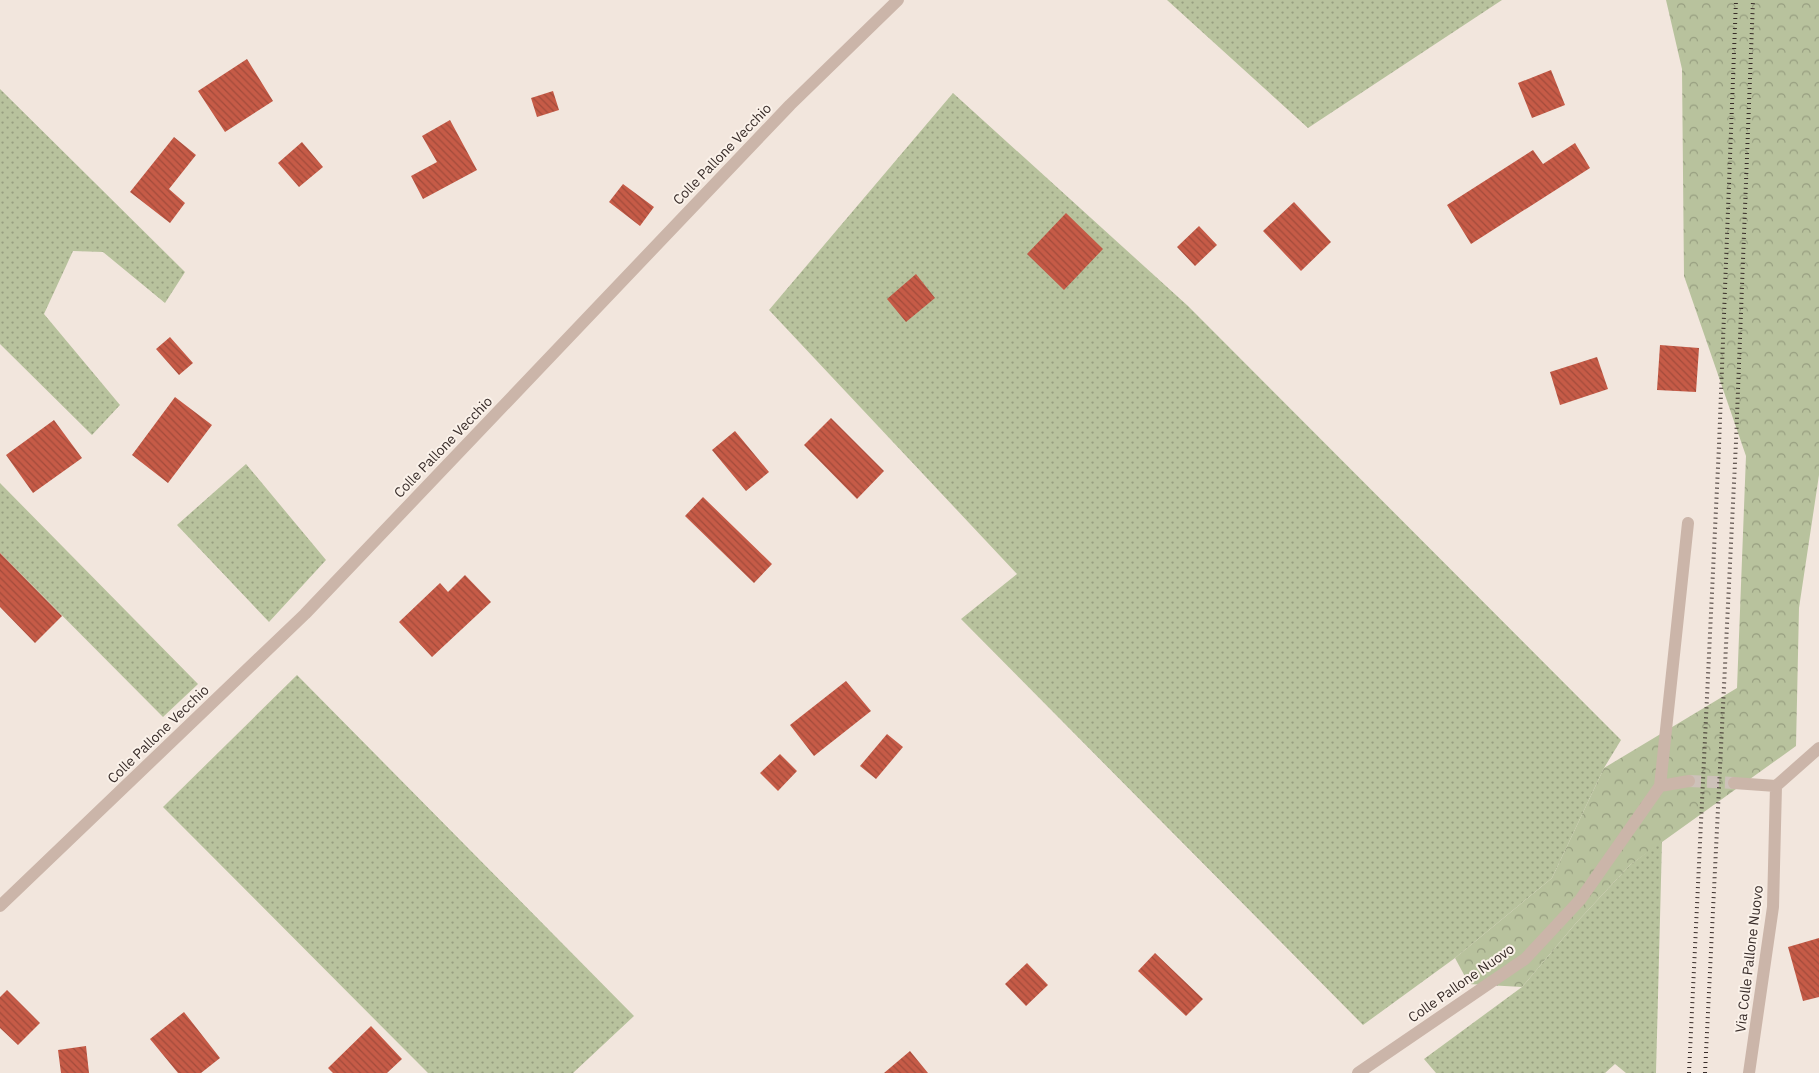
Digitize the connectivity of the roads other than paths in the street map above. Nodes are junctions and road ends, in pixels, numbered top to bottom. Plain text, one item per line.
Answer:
1 (898, 0) edge
2 (1688, 523) dead end
3 (1819, 748) edge
4 (1689, 780) tunnel mouth
5 (1734, 783) tunnel mouth
6 (1660, 786) junction
7 (1776, 786) junction
8 (0, 906) edge
9 (1358, 1073) edge
10 (1749, 1073) edge

1 - 8 street, Colle Pallone Vecchio
2 - 6 street
3 - 7 street
4 - 6 street
5 - 7 street
6 - 9 street, Colle Pallone Nuovo
7 - 10 street, Via Colle Pallone Nuovo

